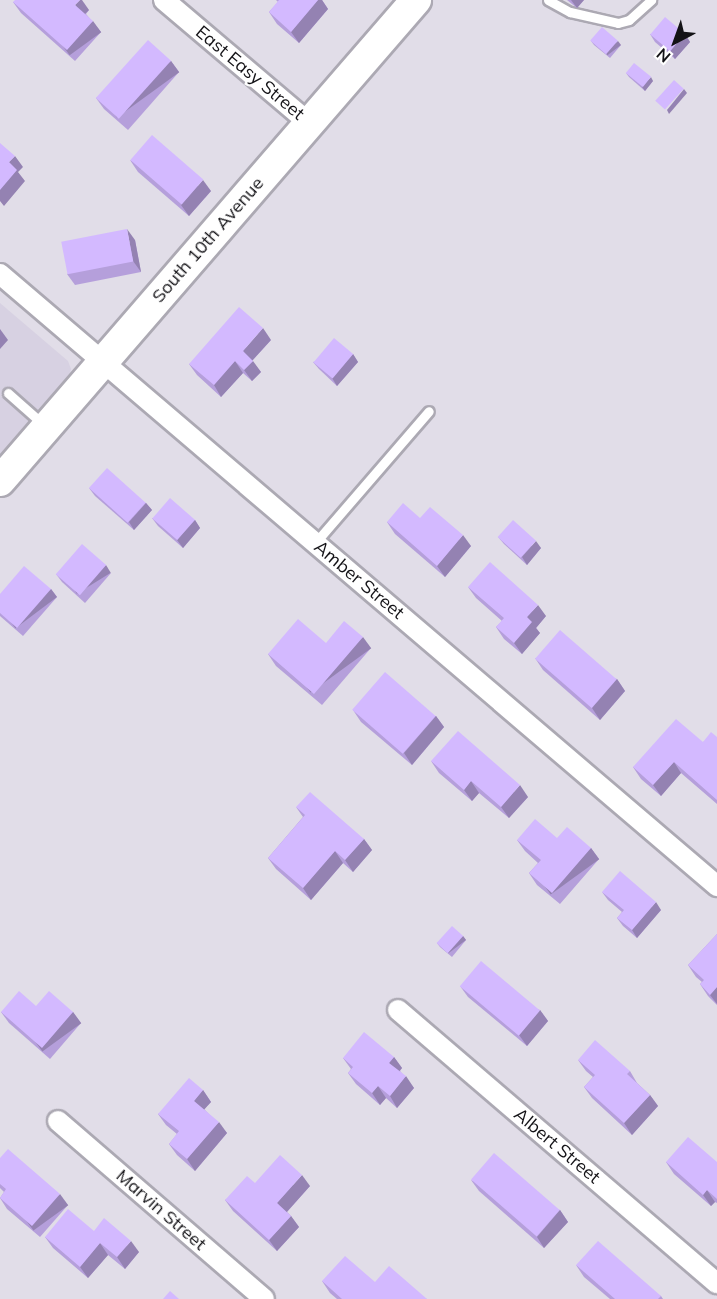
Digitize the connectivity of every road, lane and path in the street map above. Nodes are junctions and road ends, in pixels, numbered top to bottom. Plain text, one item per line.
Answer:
1 (164, 0) edge
2 (416, 0) edge
3 (548, 0) edge
4 (651, 0) edge
5 (309, 123) junction
6 (0, 274) edge
7 (104, 361) junction
8 (8, 393) dead end
9 (429, 411) dead end
10 (47, 427) junction
11 (0, 481) edge
12 (315, 543) junction
13 (717, 886) edge
14 (398, 1010) dead end
15 (58, 1121) dead end
16 (717, 1283) edge
17 (264, 1299) edge

1 - 5 street, East Easy Street
2 - 5 main road, South 10th Avenue
3 - 4 lane
5 - 7 main road, South 10th Avenue
6 - 7 street, Amber Street
7 - 10 main road, South 10th Avenue
7 - 12 street, Amber Street
8 - 10 lane
9 - 12 lane
10 - 11 main road, South 10th Avenue
12 - 13 street, Amber Street
14 - 16 street, Albert Street
15 - 17 street, Marvin Street

